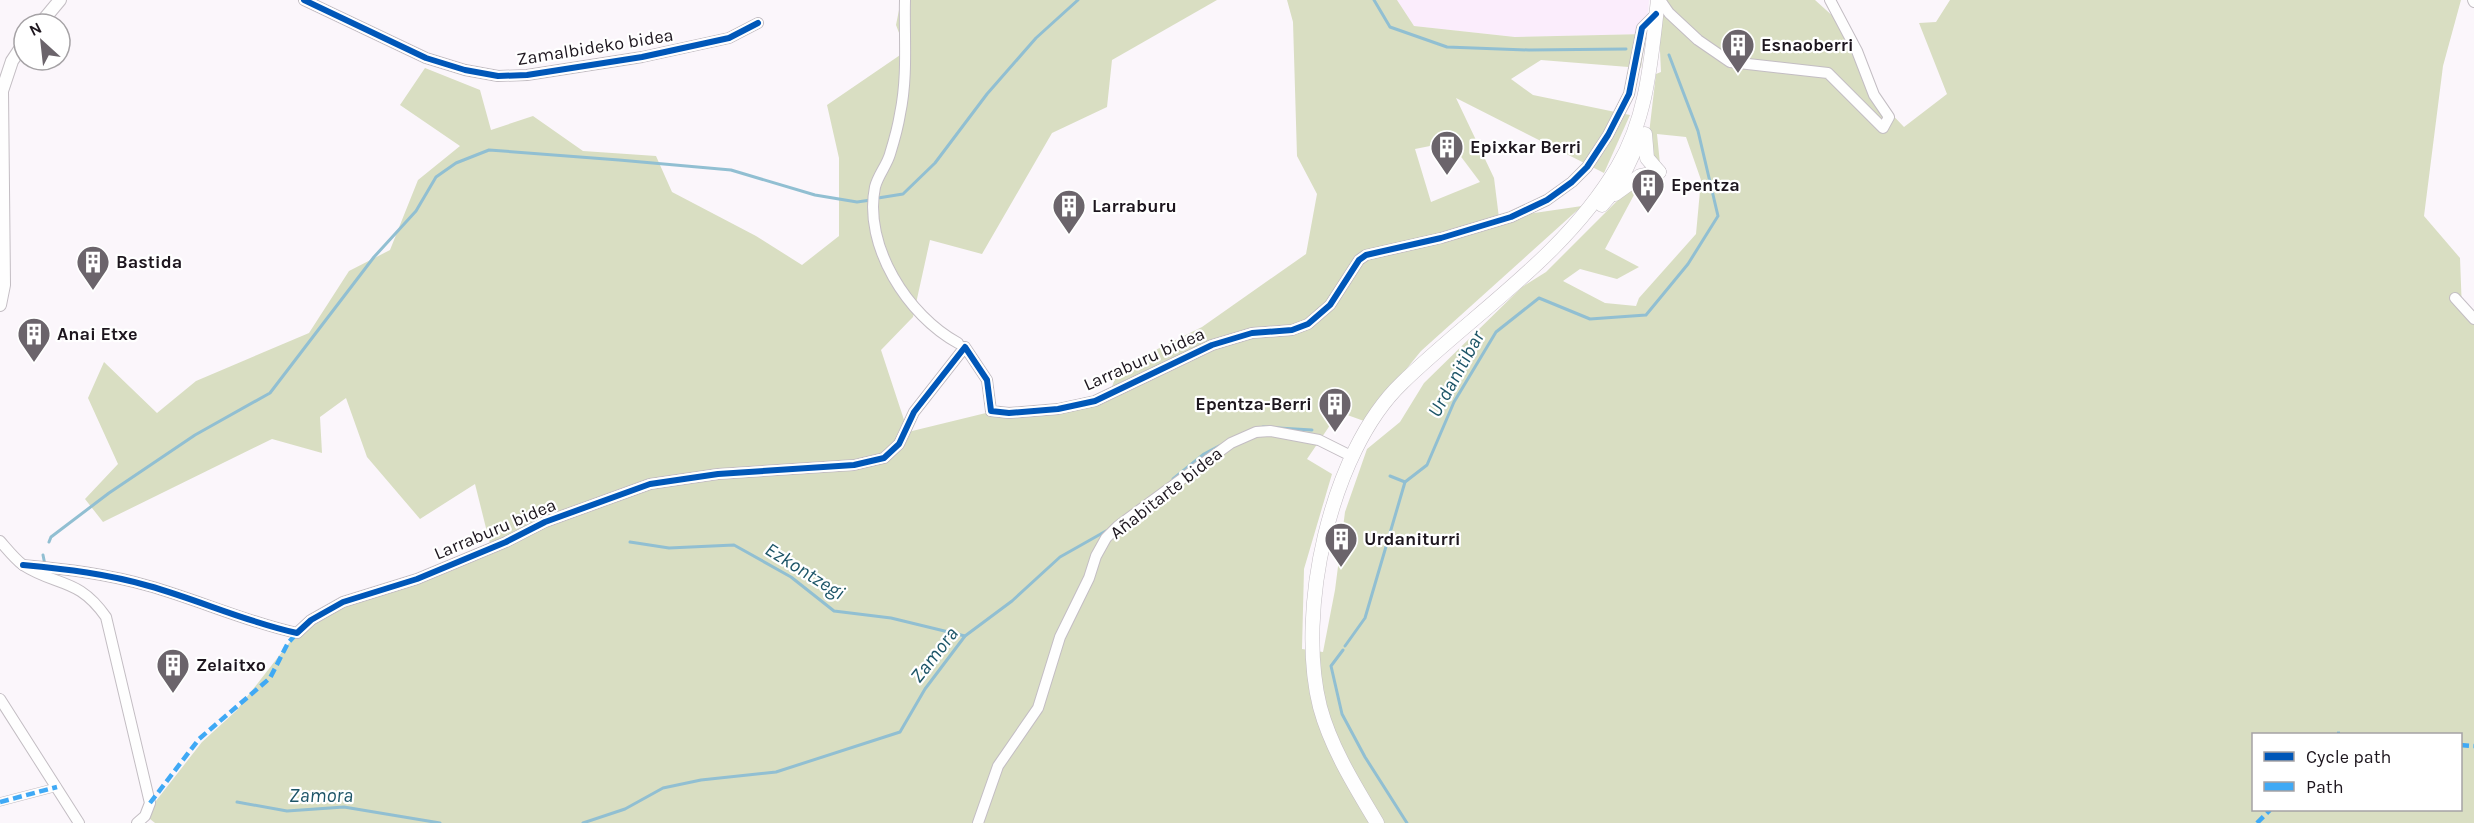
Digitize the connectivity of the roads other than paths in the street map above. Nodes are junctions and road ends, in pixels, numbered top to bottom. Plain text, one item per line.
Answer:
1 (60, 0) edge
2 (304, 0) edge
3 (905, 0) edge
4 (1830, 0) edge
5 (1658, 5) edge
6 (50, 12) edge
7 (758, 23) dead end
8 (12, 65) edge
9 (1632, 80) junction
10 (3, 81) edge
11 (1648, 81) junction
12 (0, 106) edge
13 (1640, 122) junction
14 (1, 134) edge
15 (1635, 163) junction
16 (1616, 169) junction
17 (1604, 203) junction
18 (1563, 237) junction
19 (2455, 298) dead end
20 (0, 304) edge
21 (2474, 319) edge
22 (958, 343) dead end
23 (1352, 456) junction
24 (0, 541) edge
25 (23, 565) junction
26 (0, 699) edge
27 (57, 787) junction
28 (0, 802) edge
29 (145, 821) edge
30 (79, 823) edge
31 (978, 823) edge
32 (1377, 823) edge

1 - 6 street
2 - 7 street, Zamalbideko bidea
3 - 22 street
4 - 5 street
5 - 9 street, Larraburu bidea
5 - 11 main road
8 - 10 street
9 - 11 street
9 - 25 street, Larraburu bidea
10 - 12 street
11 - 13 main road
12 - 14 street
13 - 15 main road
13 - 16 main road
13 - 17 main road
14 - 20 street
15 - 16 main road
15 - 17 main road
16 - 18 main road
17 - 18 main road
18 - 23 main road
19 - 21 street
23 - 31 street, Añabitarte bidea
23 - 32 main road
24 - 25 street
25 - 29 street
26 - 27 street
27 - 28 street
27 - 30 street

